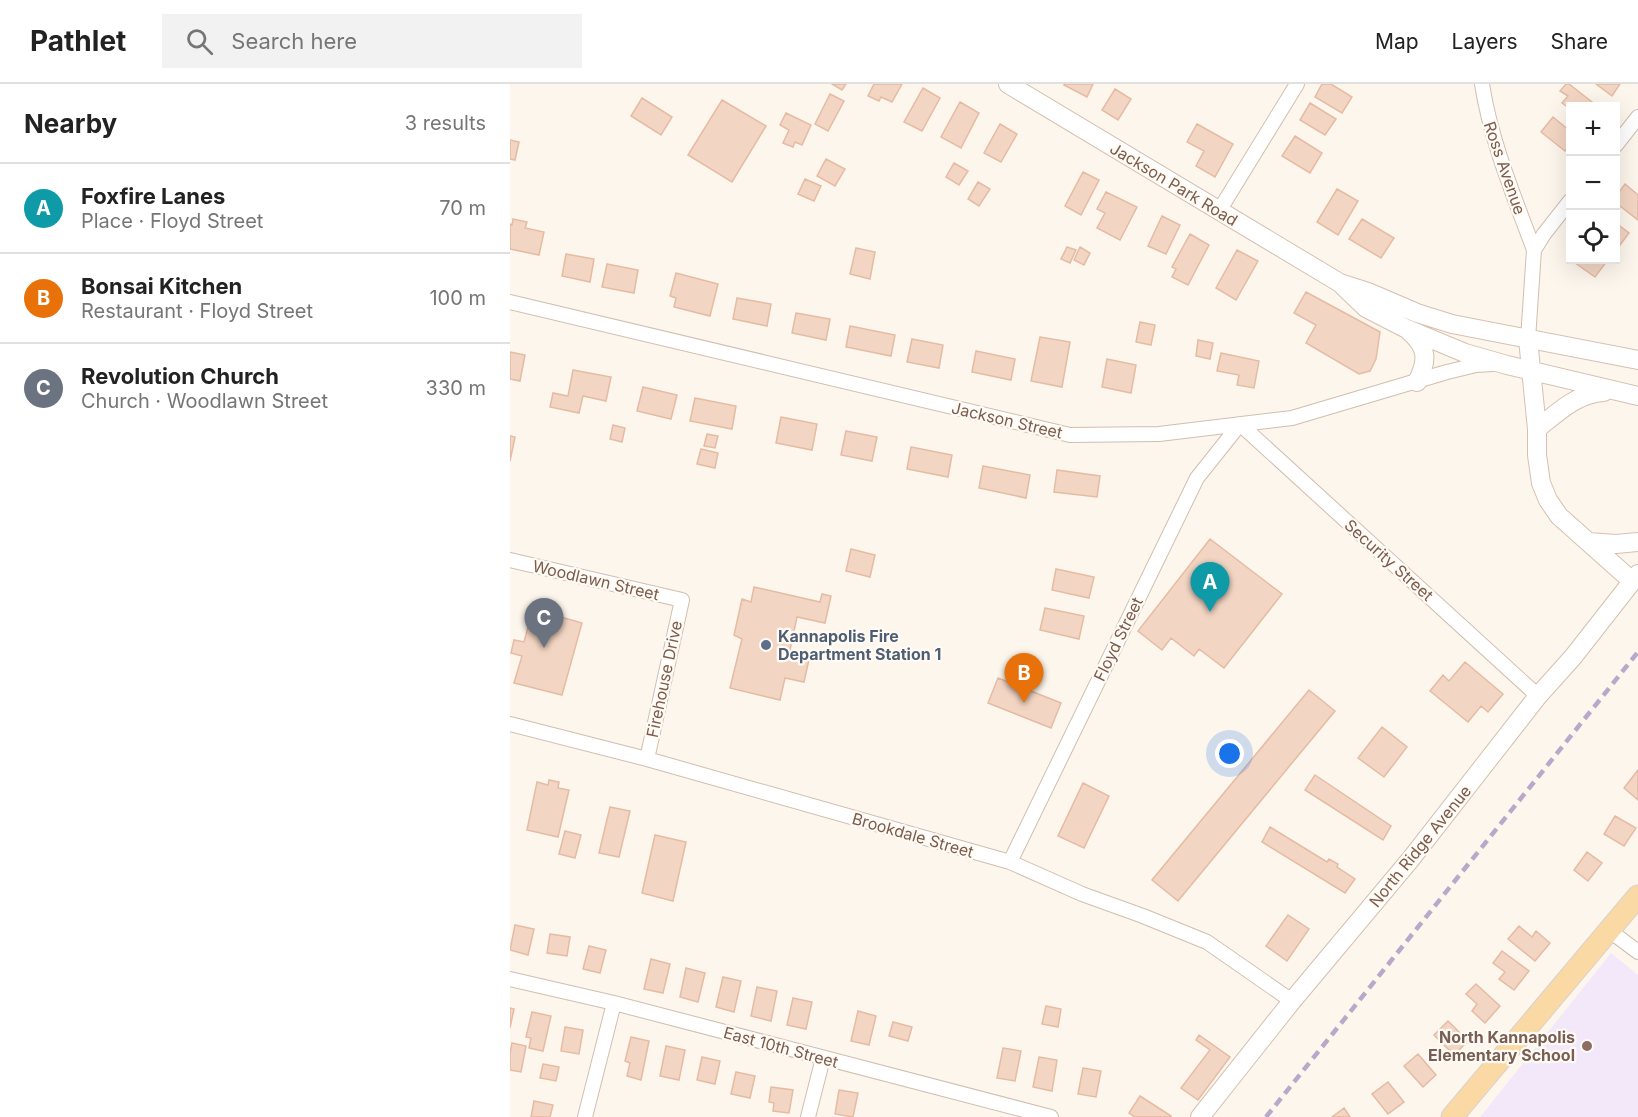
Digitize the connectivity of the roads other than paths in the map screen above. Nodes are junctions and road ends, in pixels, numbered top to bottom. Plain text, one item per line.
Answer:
1 (1008, 84) edge
2 (1297, 84) edge
3 (1482, 84) edge
4 (1638, 117) edge
5 (1620, 140) edge
6 (1566, 206) edge
7 (1219, 211) junction
8 (1534, 250) junction
9 (1340, 283) junction
10 (510, 302) edge
11 (1405, 328) junction
12 (1528, 339) junction
13 (1638, 360) edge
14 (1507, 365) junction
15 (1531, 371) junction
16 (1417, 382) junction
17 (1629, 394) edge
18 (1240, 424) junction
19 (1537, 429) junction
20 (1588, 542) junction
21 (1638, 542) edge
22 (510, 560) edge
23 (1635, 578) edge
24 (682, 600) joint
25 (1538, 696) junction
26 (510, 724) edge
27 (647, 759) junction
28 (1010, 862) junction
29 (1638, 896) edge
30 (1610, 931) junction
31 (1638, 952) edge
32 (510, 978) edge
33 (1292, 1001) junction
34 (614, 1003) junction
35 (823, 1058) junction
36 (585, 1117) edge
37 (808, 1117) edge
38 (1051, 1117) edge
39 (1200, 1117) edge
40 (1452, 1117) edge

1 - 7 main road, Jackson Park Road
2 - 7 street
3 - 8 street, Ross Avenue
4 - 5 street
6 - 8 street
7 - 9 main road, Jackson Park Road
8 - 12 street
9 - 11 main road, Jackson Park Road
9 - 12 main road, Jackson Park Road
10 - 18 street, Jackson Street
11 - 14 main road, Jackson Park Road
11 - 16 main road
12 - 13 main road, Jackson Park Road
12 - 15 main road
14 - 15 main road, Jackson Park Road
14 - 16 street, Jackson Street
15 - 17 main road, Jackson Park Road
15 - 19 main road
16 - 18 street, Jackson Street
17 - 19 main road
18 - 25 street, Security Street
18 - 28 street, Floyd Street
19 - 20 main road
20 - 21 main road
20 - 23 main road
22 - 24 street, Woodlawn Street
23 - 25 main road, North Ridge Avenue
24 - 27 street, Firehouse Drive
25 - 33 main road, North Ridge Avenue
26 - 27 street, Brookdale Street
27 - 28 street, Brookdale Street
28 - 33 street, Brookdale Street
29 - 30 main road
30 - 31 street
30 - 40 main road
32 - 34 street, East 10th Street
33 - 39 main road, North Ridge Avenue
34 - 35 street, East 10th Street
34 - 36 street
35 - 37 street
35 - 38 street, East 10th Street

